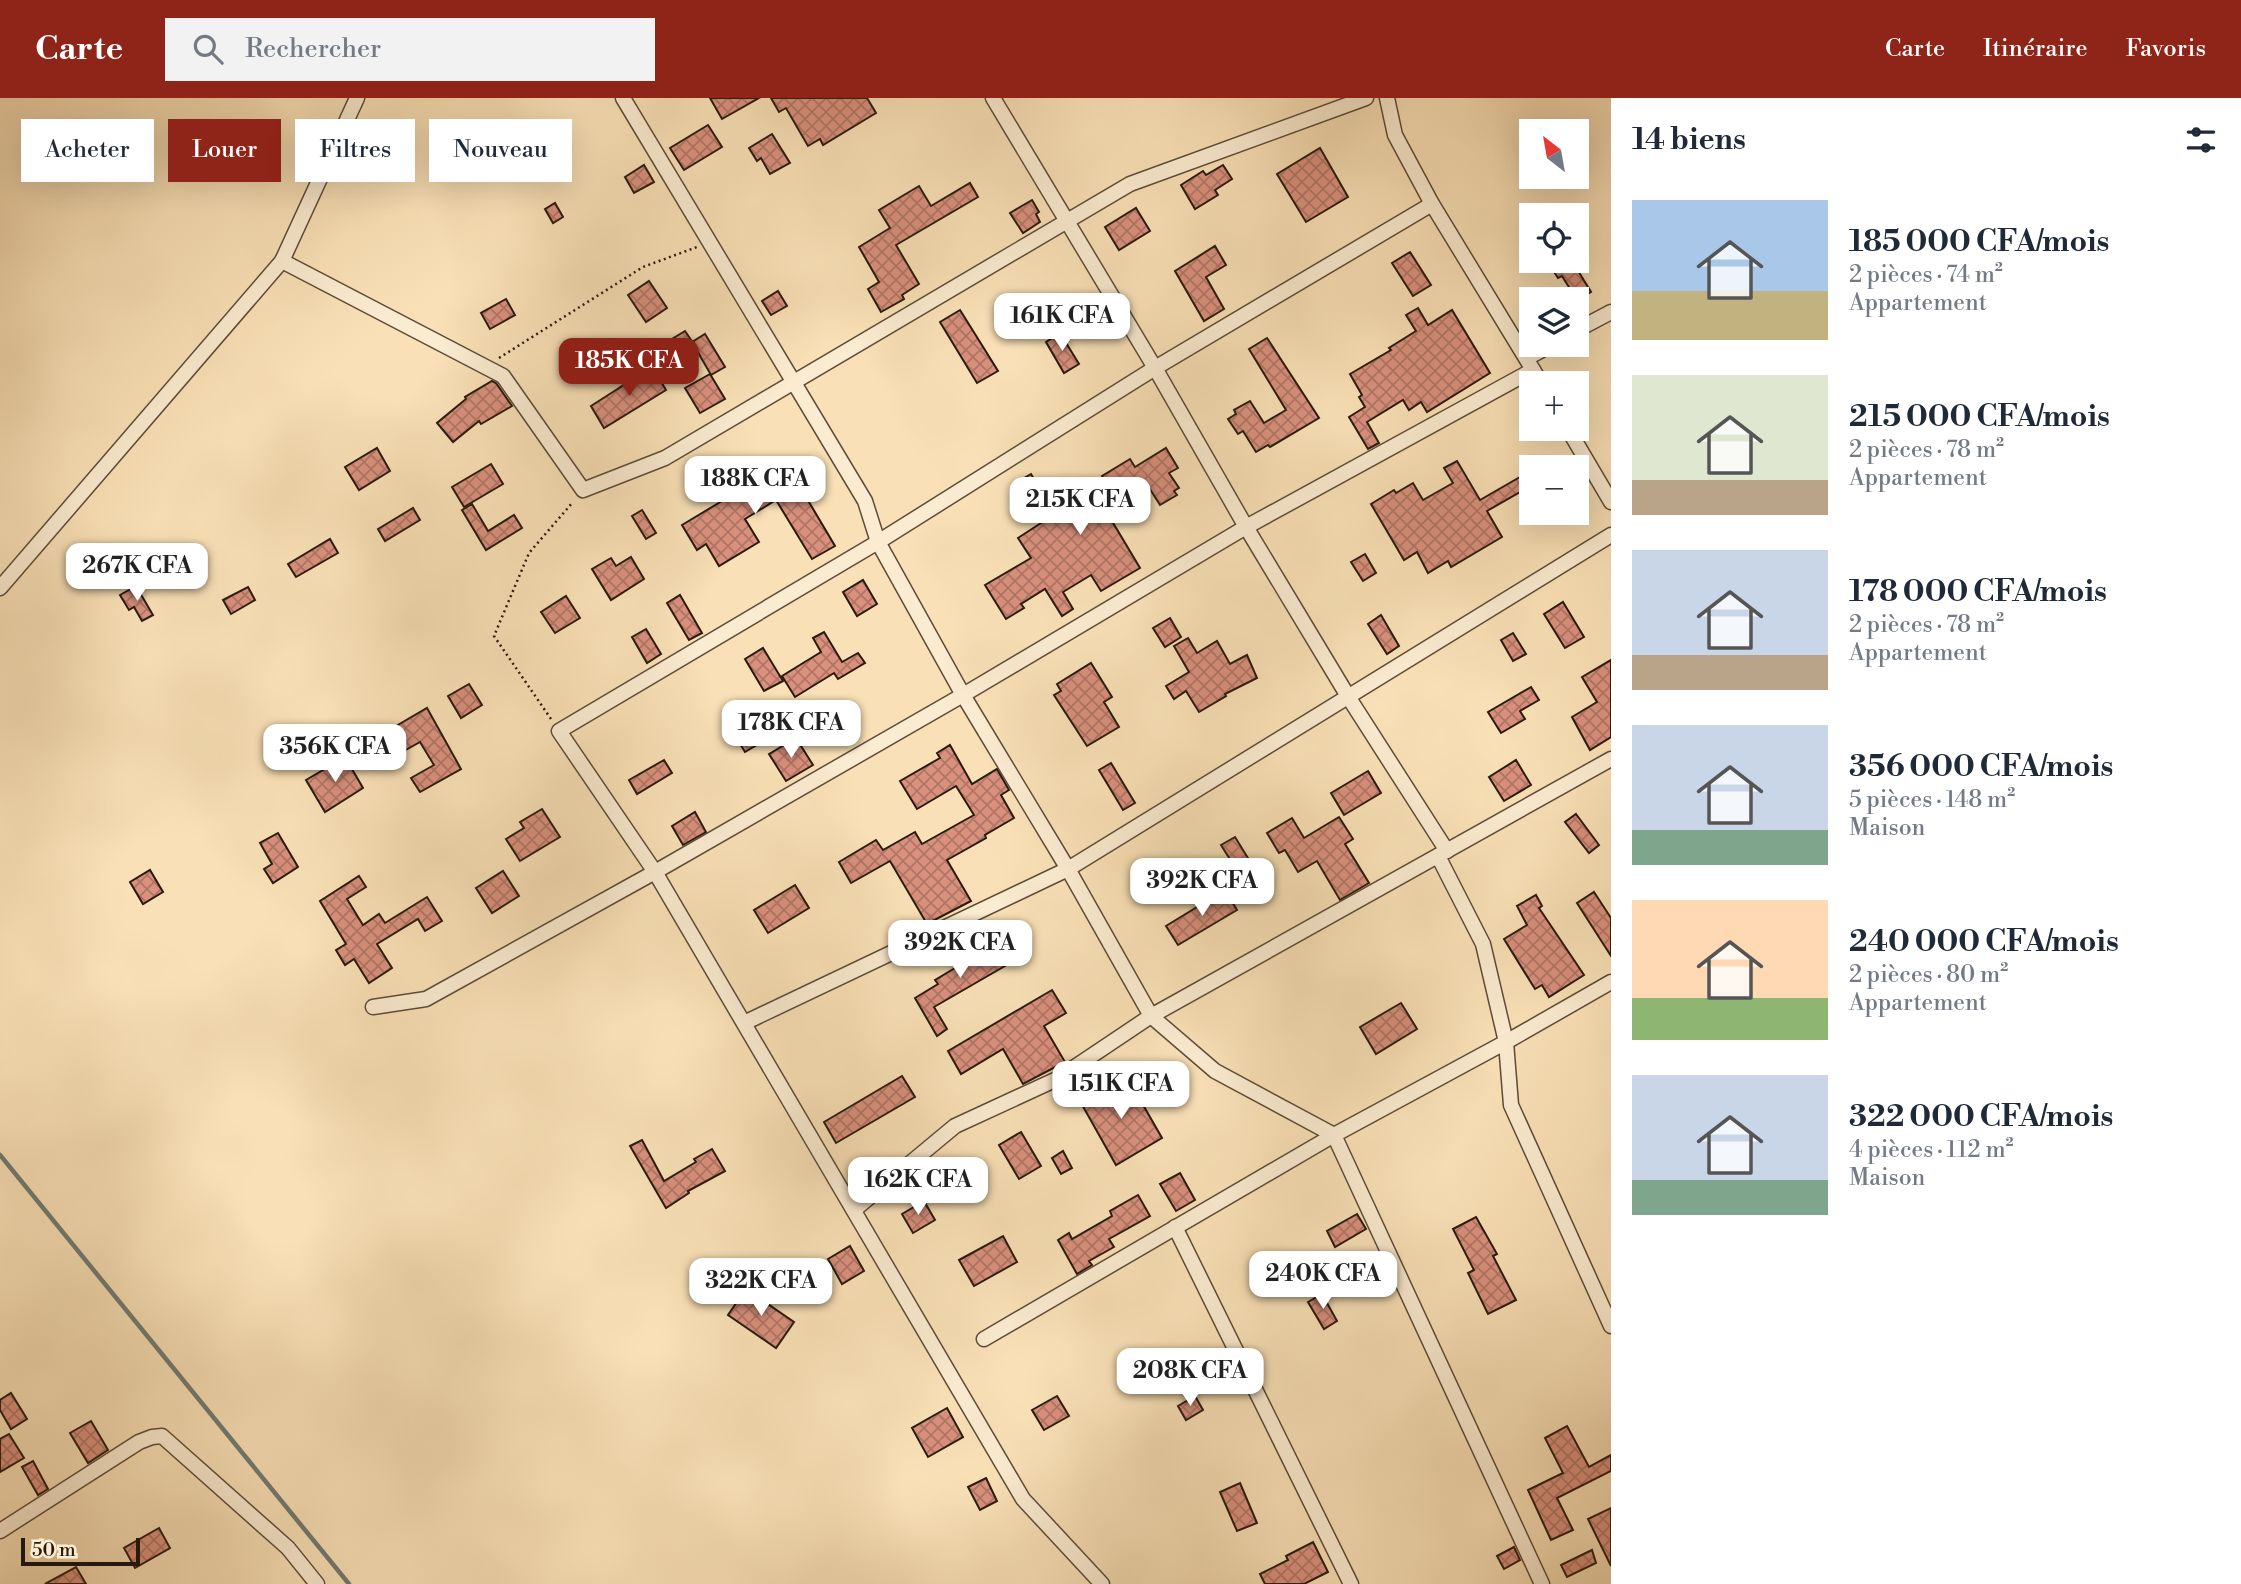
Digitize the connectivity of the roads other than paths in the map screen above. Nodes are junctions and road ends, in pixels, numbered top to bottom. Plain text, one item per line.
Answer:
1 (357, 98) edge
2 (623, 98) edge
3 (993, 98) edge
4 (1366, 98) edge
5 (1387, 98) edge
6 (1432, 204) junction
7 (1068, 222) junction
8 (282, 261) junction
9 (1611, 312) edge
10 (1589, 324) edge
11 (1537, 357) edge
12 (1530, 364) junction
13 (1155, 368) junction
14 (1534, 371) edge
15 (793, 383) junction
16 (1575, 441) edge
17 (1611, 502) edge
18 (1246, 527) junction
19 (1611, 535) edge
20 (878, 542) junction
21 (0, 588) edge
22 (963, 695) junction
23 (1349, 698) junction
24 (1611, 759) edge
25 (1442, 853) junction
26 (1068, 869) junction
27 (655, 872) junction
28 (1611, 982) edge
29 (373, 1007) dead end
30 (1151, 1016) junction
31 (744, 1023) junction
32 (1506, 1042) junction
33 (1334, 1135) junction
34 (855, 1210) junction
35 (1175, 1227) junction
36 (1611, 1326) edge
37 (985, 1339) dead end
38 (0, 1531) edge
39 (317, 1584) edge
40 (1102, 1584) edge
41 (1351, 1584) edge
42 (1542, 1584) edge

1 - 8 street
2 - 15 street
3 - 7 street
4 - 7 street
5 - 6 street
6 - 12 street
6 - 13 street
7 - 13 street
7 - 15 street
8 - 15 street
8 - 21 street
9 - 10 street
11 - 12 street
12 - 14 street
12 - 18 street
13 - 18 street
13 - 20 street
15 - 20 street
16 - 17 street
18 - 22 street
18 - 23 street
19 - 23 street
20 - 22 street
20 - 27 street
22 - 26 street
22 - 27 street
23 - 25 street
23 - 26 street
24 - 25 street
25 - 30 street
25 - 32 street
26 - 30 street
26 - 31 street
27 - 29 street
27 - 31 street
28 - 32 street
30 - 33 street
30 - 34 street
31 - 34 street
32 - 33 street
32 - 36 street
33 - 35 street
33 - 42 street
34 - 40 street
35 - 37 street
35 - 41 street
38 - 39 street

